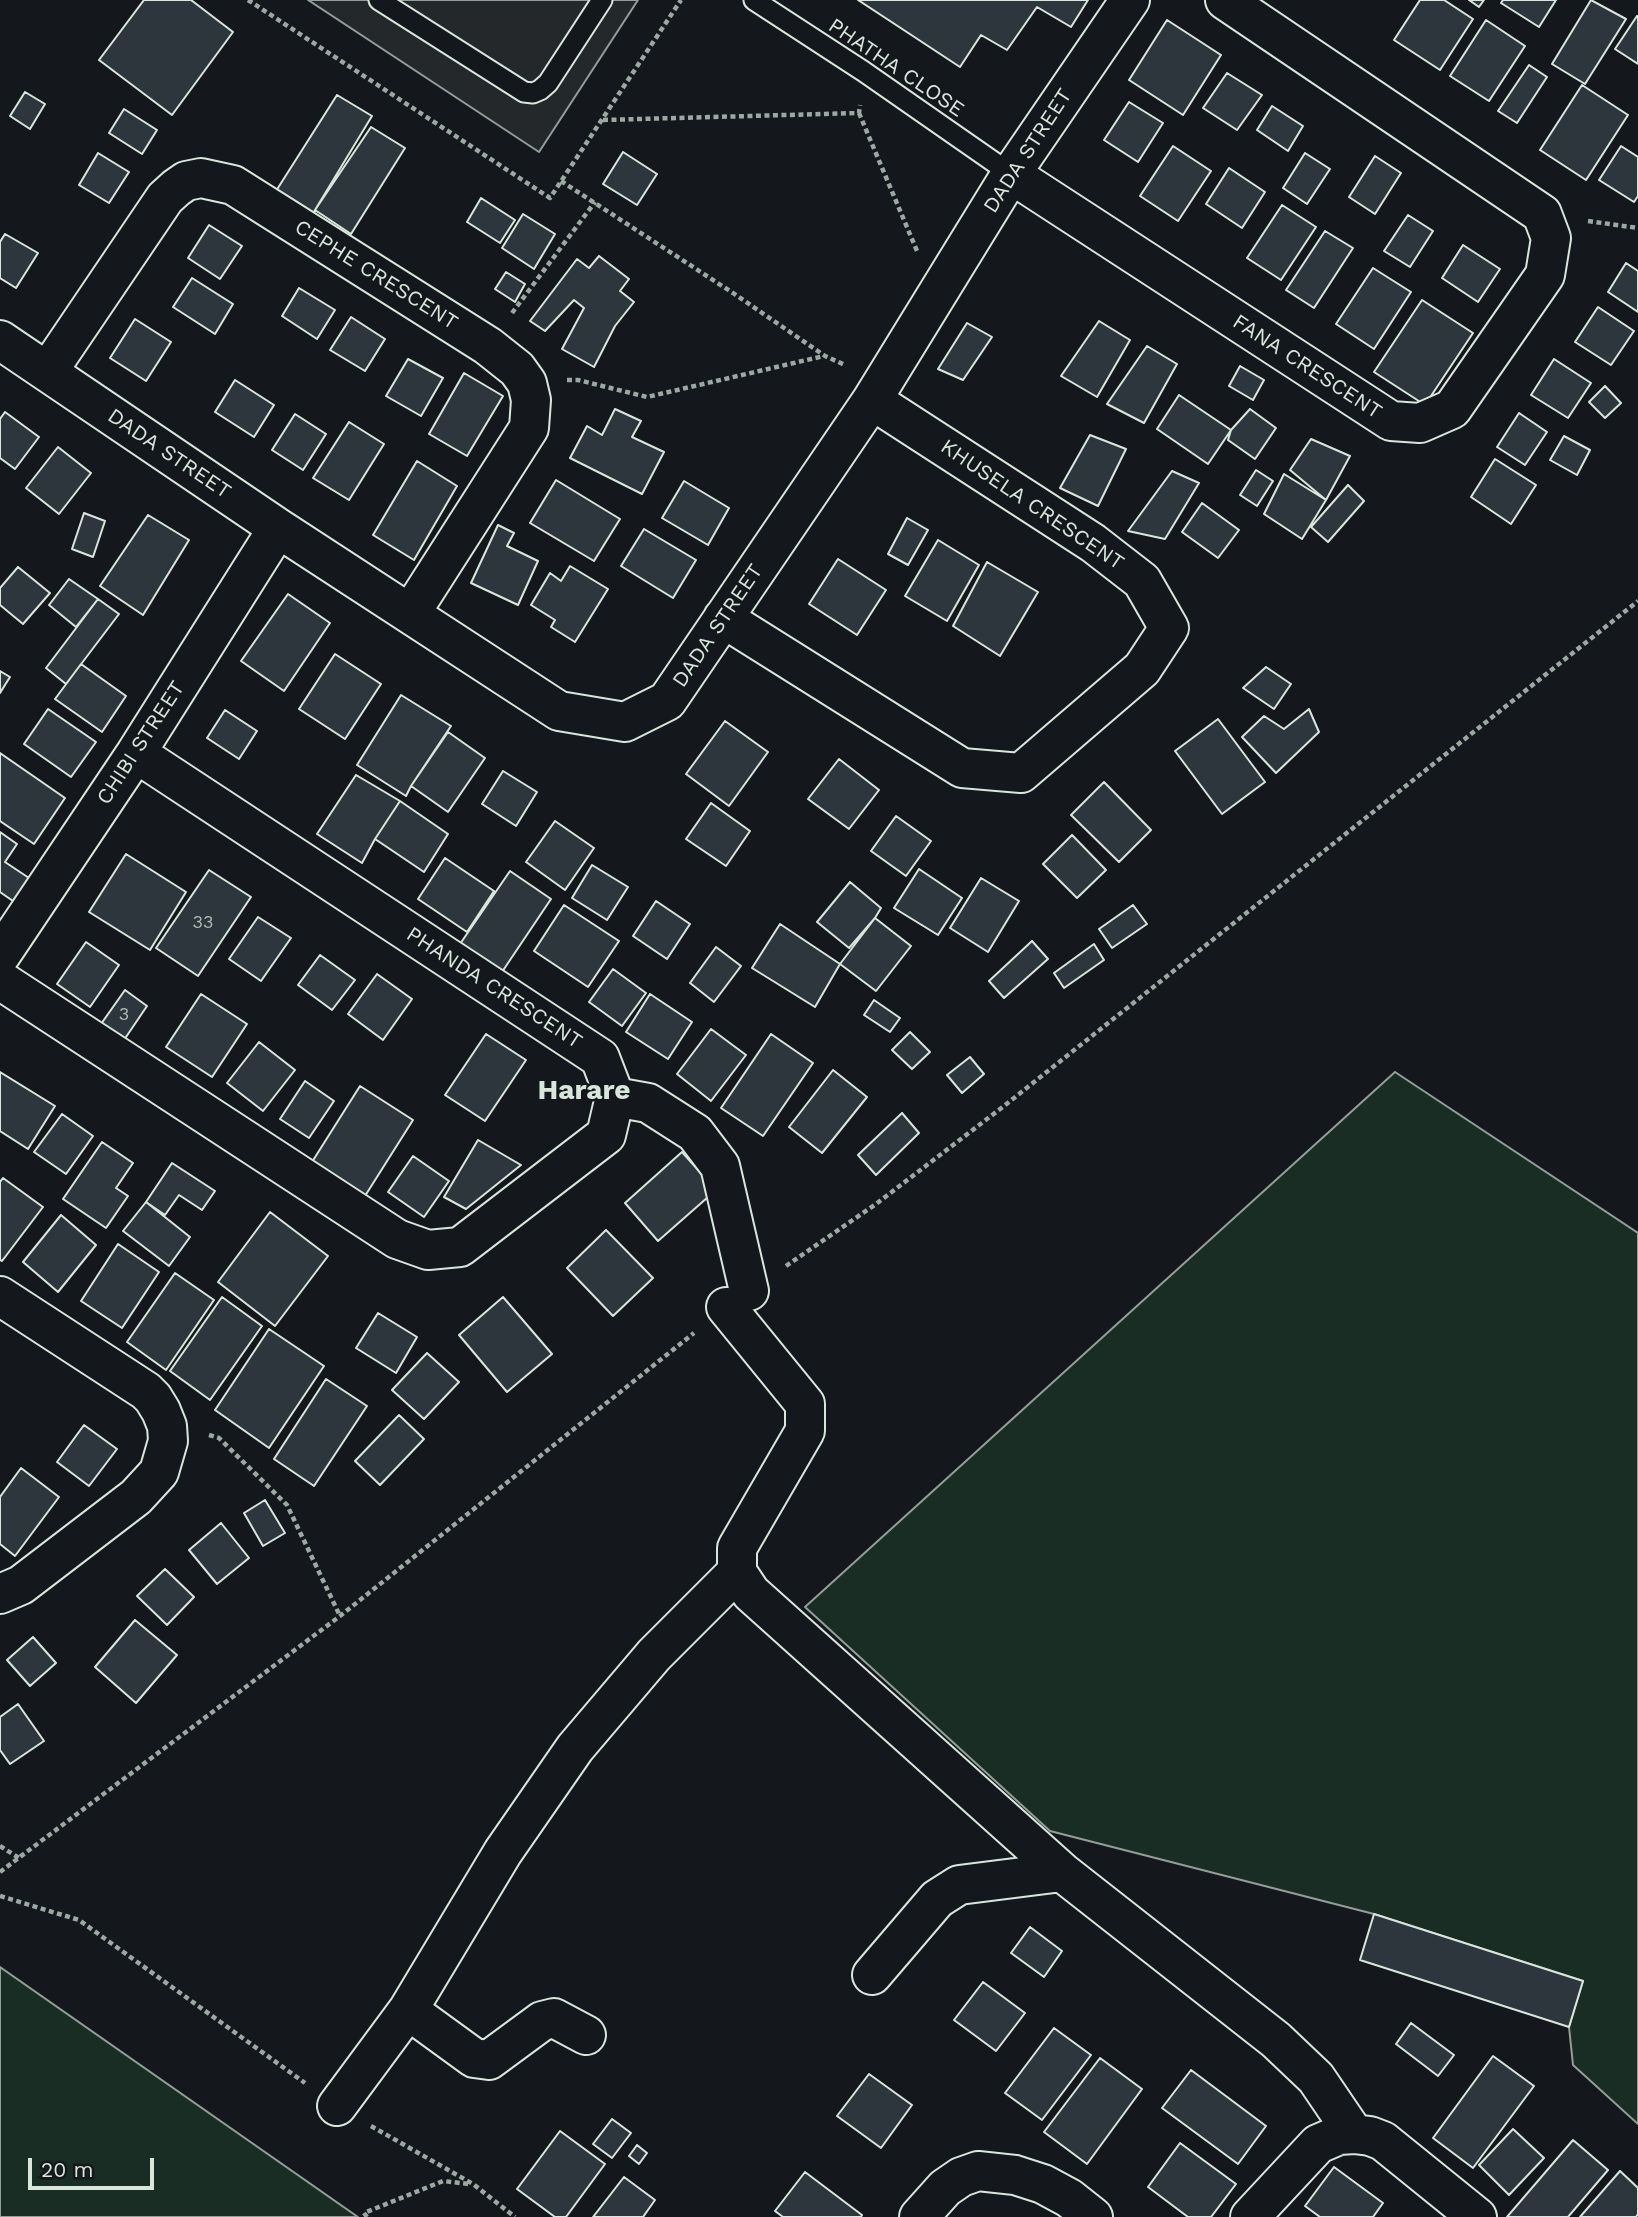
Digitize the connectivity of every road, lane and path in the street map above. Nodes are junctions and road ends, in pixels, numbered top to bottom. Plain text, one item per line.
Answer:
1 (379, 0) edge
2 (602, 0) edge
3 (754, 0) edge
4 (1130, 0) edge
5 (1225, 0) edge
6 (863, 71) junction
7 (859, 113) junction
8 (602, 120) dead end
9 (1011, 174) junction
10 (561, 181) dead end
11 (595, 202) junction
12 (936, 295) junction
13 (0, 340) edge
14 (488, 346) junction
15 (825, 356) junction
16 (48, 372) junction
17 (527, 383) junction
18 (872, 400) junction
19 (278, 528) junction
20 (1638, 601) edge
21 (410, 614) junction
22 (723, 618) junction
23 (136, 753) junction
24 (0, 956) edge
25 (0, 981) edge
26 (615, 1097) junction
27 (0, 1296) edge
28 (737, 1299) junction
29 (167, 1426) junction
30 (737, 1572) junction
31 (0, 1594) edge
32 (340, 1616) junction
33 (0, 1846) edge
34 (19, 1858) junction
35 (0, 1872) edge
36 (1062, 1872) junction
37 (0, 1896) edge
38 (872, 1976) dead end
39 (408, 2010) junction
40 (586, 2035) dead end
41 (337, 2106) junction
42 (1354, 2134) junction
43 (473, 2184) junction
44 (367, 2217) edge
45 (514, 2217) edge
46 (919, 2217) edge
47 (1093, 2217) edge
48 (1250, 2217) edge
49 (1477, 2217) edge

1 - 2 lane
3 - 6 lane, PHATHA CLOSE
4 - 9 street, DADA STREET
5 - 9 street, FANA CRESCENT
6 - 7 path
6 - 9 lane, PHATHA CLOSE
7 - 8 path
7 - 12 path
9 - 12 street, DADA STREET
10 - 11 path
11 - 14 path
11 - 15 path
12 - 18 street, DADA STREET
13 - 16 street, DADA STREET
14 - 16 street, CEPHE CRESCENT
14 - 17 street, CEPHE CRESCENT
15 - 17 path
15 - 18 path
16 - 19 street, DADA STREET
17 - 21 street
18 - 22 street, DADA STREET
18 - 22 street, KHUSELA CRESCENT
19 - 21 street, DADA STREET
19 - 23 street, CHIBI STREET
20 - 28 path
21 - 22 street, DADA STREET
23 - 24 street, CHIBI STREET
23 - 26 street, PHANDA CRESCENT
25 - 26 street
26 - 28 street
27 - 29 street
28 - 30 street
28 - 32 path
29 - 31 street
29 - 32 path
30 - 36 street
30 - 39 street
32 - 34 path
33 - 34 path
34 - 35 path
36 - 38 street
36 - 42 street
37 - 41 path
39 - 40 street
39 - 41 street
41 - 43 path
42 - 48 street
42 - 49 street
43 - 44 path
43 - 45 path
46 - 47 street

